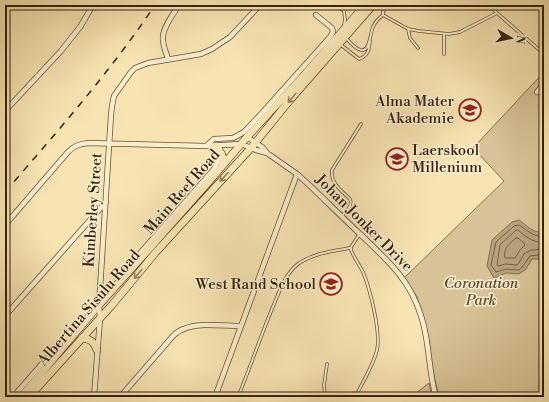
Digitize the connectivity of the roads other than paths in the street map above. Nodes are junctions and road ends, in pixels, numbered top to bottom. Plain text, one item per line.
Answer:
1 (93, 5) edge
2 (179, 5) edge
3 (260, 5) edge
4 (336, 5) edge
5 (349, 5) edge
6 (365, 5) edge
7 (373, 5) edge
8 (388, 5) edge
9 (489, 5) edge
10 (344, 11) junction
11 (497, 13) junction
12 (316, 15) dead end
13 (383, 15) junction
14 (408, 29) junction
15 (444, 34) junction
16 (345, 37) junction
17 (370, 38) junction
18 (337, 42) junction
19 (418, 48) dead end
20 (444, 54) dead end
21 (544, 54) edge
22 (168, 59) junction
23 (544, 84) edge
24 (537, 92) dead end
25 (5, 111) edge
26 (361, 124) dead end
27 (247, 137) junction
28 (110, 144) junction
29 (241, 144) junction
30 (253, 145) junction
31 (211, 146) junction
32 (267, 152) junction
33 (222, 166) junction
34 (298, 174) junction
35 (106, 202) junction
36 (342, 216) junction
37 (5, 225) edge
38 (360, 234) junction
39 (350, 248) junction
40 (124, 277) junction
41 (99, 306) junction
42 (5, 316) edge
43 (100, 319) junction
44 (85, 323) junction
45 (241, 326) junction
46 (82, 338) junction
47 (97, 350) junction
48 (327, 364) dead end
49 (279, 394) dead end
50 (13, 397) edge
51 (20, 397) edge
52 (29, 397) edge
53 (94, 397) edge
54 (120, 397) edge
55 (215, 397) edge
56 (238, 397) edge
57 (278, 397) edge
58 (325, 397) edge
59 (355, 397) edge
60 (436, 397) edge

1 - 25 street
2 - 22 street
3 - 22 street, Kimberley Street
4 - 10 lane
5 - 10 lane
6 - 18 main road, Main Reef Road
7 - 16 main road, Main Reef Road
8 - 13 lane
9 - 11 lane
10 - 18 lane
11 - 15 lane
11 - 21 lane
12 - 31 street
13 - 14 lane
13 - 17 lane
14 - 15 lane
14 - 19 lane
15 - 20 lane
16 - 17 lane
16 - 18 main road, Main Reef Road
17 - 18 lane
18 - 27 main road, Main Reef Road
18 -> 30 main road, Main Reef Road
22 - 28 street, Kimberley Street
23 - 24 street
26 - 36 lane
27 - 29 main road, Main Reef Road
27 - 30 street, Johan Jonker Drive
28 - 31 street
28 - 35 street, Kimberley Street
28 - 37 street
29 - 30 street, Johan Jonker Drive
29 - 31 street
29 - 33 main road, Main Reef Road
30 - 32 street, Johan Jonker Drive
30 - 32 street, Johan Jonker Drive
30 -> 43 main road, Albertina Sisulu Road
31 - 33 main road
31 - 40 street
32 - 34 street, Johan Jonker Drive
33 - 40 main road, Main Reef Road
34 - 36 street, Johan Jonker Drive
34 - 45 street
35 - 41 street, Kimberley Street
35 - 42 street
36 - 38 street, Johan Jonker Drive
38 - 39 lane
38 - 60 street, Johan Jonker Drive
39 - 56 lane
39 - 59 lane
40 - 41 main road, Main Reef Road
41 - 43 street, Kimberley Street
41 - 44 main road, Main Reef Road
43 - 46 main road, Albertina Sisulu Road
43 - 47 street, Kimberley Street
44 - 50 street
44 - 51 main road, Main Reef Road
45 - 54 street
45 - 55 street
46 - 47 main road
46 - 52 main road, Albertina Sisulu Road
47 - 53 street, Kimberley Street
48 - 58 lane
49 - 57 lane

